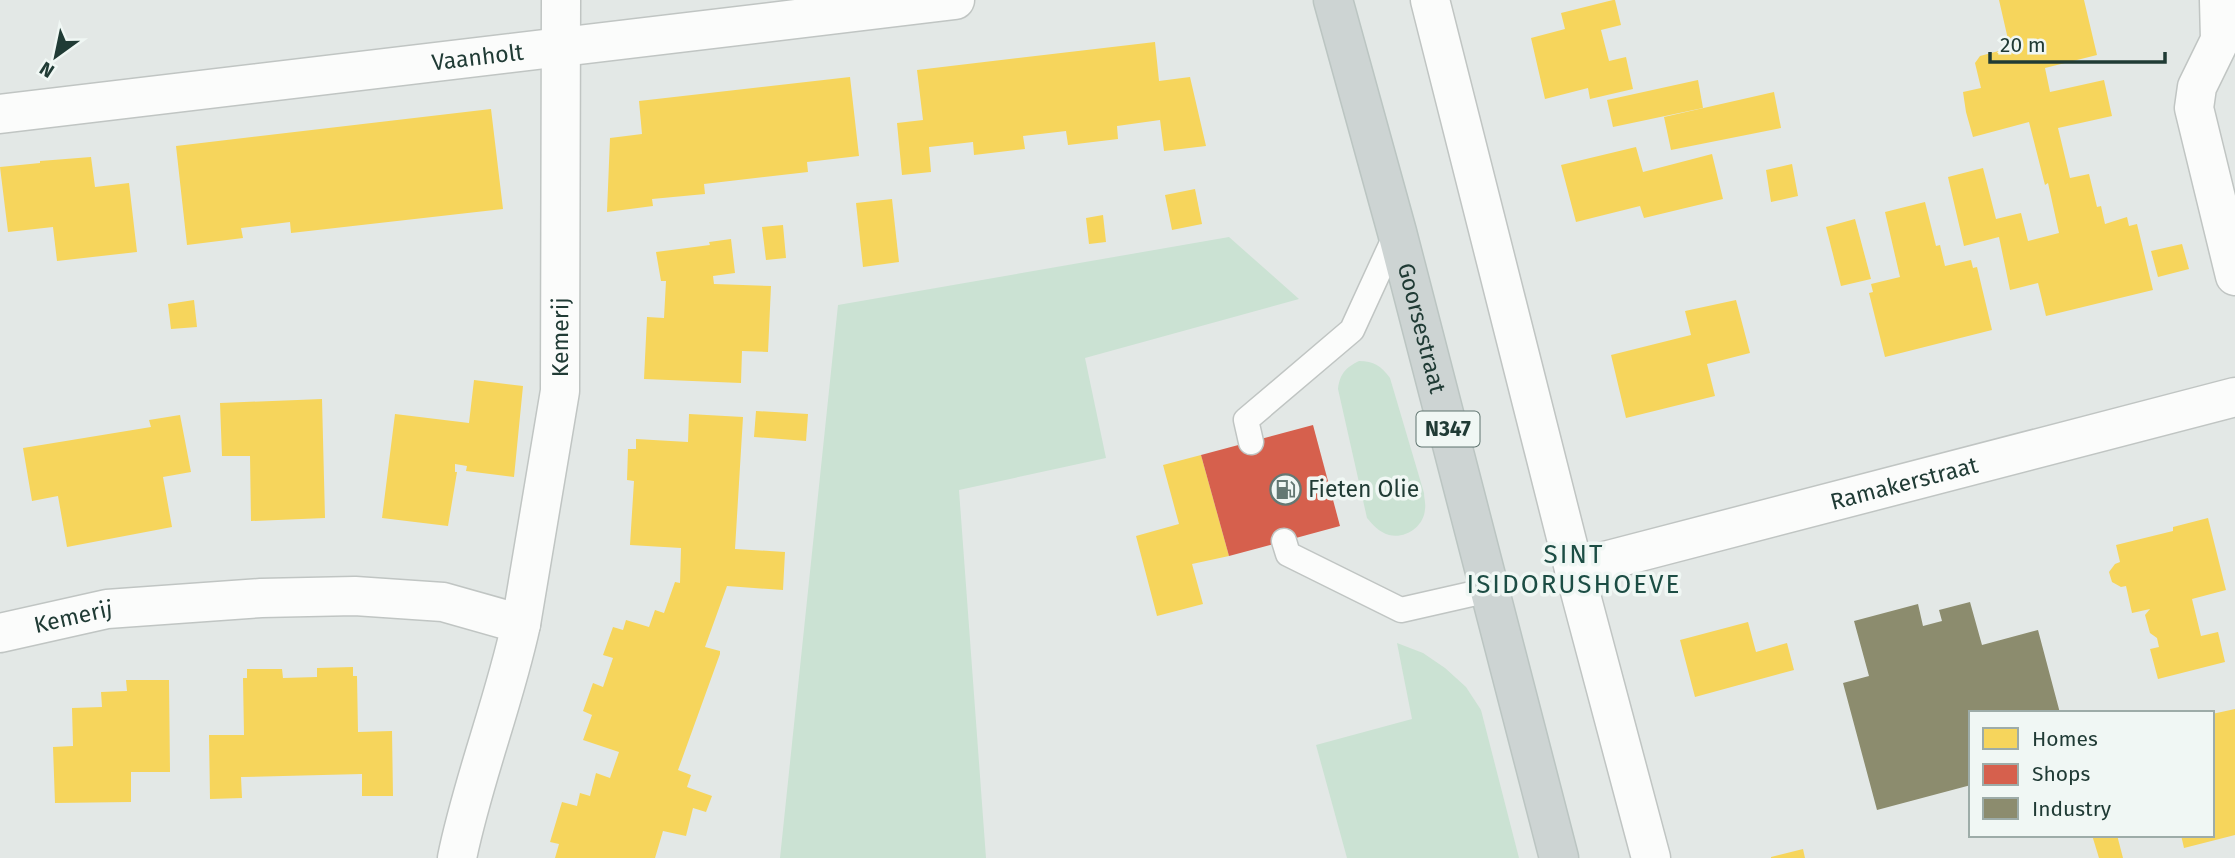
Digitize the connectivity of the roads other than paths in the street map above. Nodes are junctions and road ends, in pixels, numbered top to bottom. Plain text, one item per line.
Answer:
1 (561, 0) edge
2 (955, 0) edge
3 (1333, 0) edge
4 (1430, 0) edge
5 (2218, 0) edge
6 (561, 46) junction
7 (0, 114) edge
8 (1397, 232) junction
9 (2235, 276) edge
10 (2235, 397) edge
11 (1251, 442) dead end
12 (1284, 541) dead end
13 (1574, 569) junction
14 (1489, 590) junction
15 (521, 624) junction
16 (0, 633) edge
17 (457, 858) edge
18 (1559, 858) edge
19 (1650, 858) edge

1 - 6 street, Kemerij
2 - 6 street, Vaanholt
3 - 8 main road, Goorsestraat / N347
4 - 13 street
5 - 9 street
6 - 7 street, Vaanholt
6 - 15 street, Kemerij
8 - 11 lane
8 - 14 main road, Goorsestraat / N347
10 - 13 street, Ramakerstraat
12 - 14 lane
13 - 19 street
14 - 18 main road, Goorsestraat / N347
15 - 16 street, Kemerij
15 - 17 street, Kemerij

